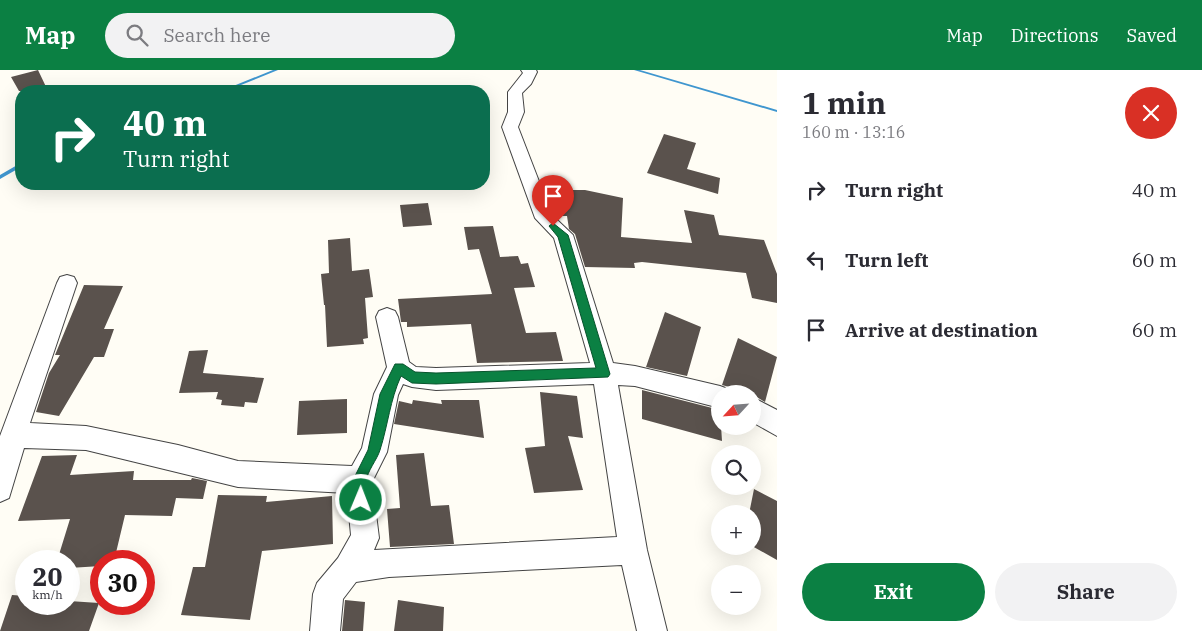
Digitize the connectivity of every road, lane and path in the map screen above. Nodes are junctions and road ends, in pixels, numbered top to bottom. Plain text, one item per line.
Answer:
1 (528, 70) edge
2 (67, 283) dead end
3 (387, 317) dead end
4 (399, 368) junction
5 (604, 374) junction
6 (711, 394) edge
7 (761, 414) edge
8 (777, 424) edge
9 (13, 436) junction
10 (359, 480) junction
11 (0, 489) edge
12 (633, 550) junction
13 (348, 568) junction
14 (324, 631) edge
15 (652, 631) edge

1 - 5 street
2 - 9 street
3 - 4 street
4 - 5 street
4 - 10 street
5 - 6 street
5 - 12 street
7 - 8 street
9 - 10 street
9 - 11 street
10 - 13 street
12 - 13 street
12 - 15 street
13 - 14 street

